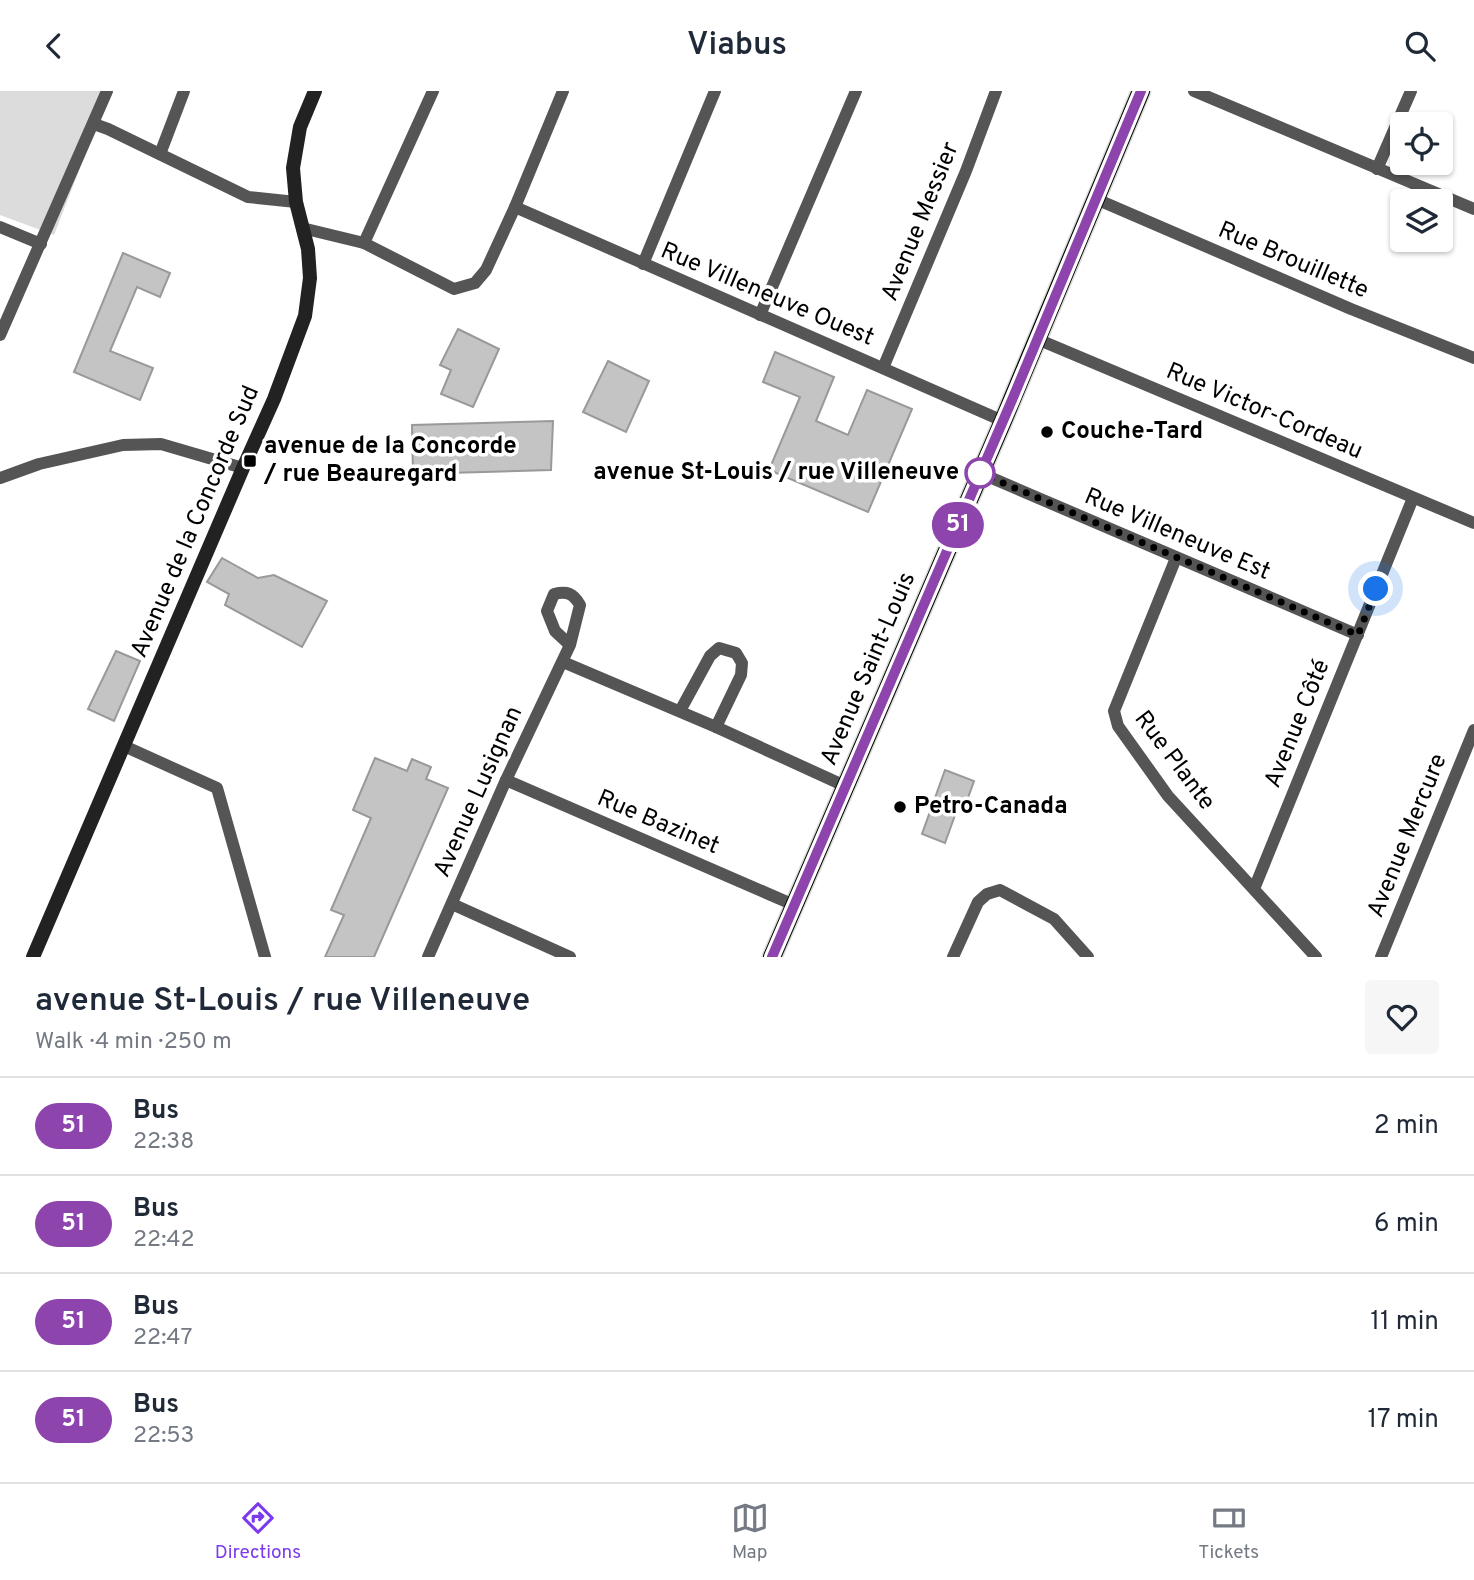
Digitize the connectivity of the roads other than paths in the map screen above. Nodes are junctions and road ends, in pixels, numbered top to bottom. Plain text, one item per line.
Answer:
1 (107, 91) edge
2 (184, 91) edge
3 (315, 91) edge
4 (433, 91) edge
5 (563, 91) edge
6 (715, 91) edge
7 (856, 91) edge
8 (996, 91) edge
9 (1141, 91) edge
10 (1194, 91) edge
11 (1411, 91) edge
12 (94, 124) junction
13 (160, 154) junction
14 (1377, 169) junction
15 (1096, 199) junction
16 (296, 202) junction
17 (515, 207) junction
18 (1474, 209) edge
19 (0, 227) edge
20 (302, 227) junction
21 (364, 243) junction
22 (41, 244) junction
23 (643, 264) junction
24 (760, 315) junction
25 (0, 335) edge
26 (1037, 339) junction
27 (1474, 358) edge
28 (883, 368) junction
29 (1003, 421) junction
30 (243, 467) junction
31 (980, 473) junction
32 (0, 478) edge
33 (1413, 498) junction
34 (1474, 523) edge
35 (1176, 558) junction
36 (1358, 635) junction
37 (570, 645) dead end
38 (563, 662) junction
39 (680, 711) junction
40 (716, 727) junction
41 (1474, 730) edge
42 (124, 746) junction
43 (506, 780) junction
44 (845, 786) junction
45 (1254, 889) junction
46 (452, 904) junction
47 (794, 905) junction
48 (33, 957) edge
49 (265, 957) edge
50 (428, 957) edge
51 (570, 957) edge
52 (772, 957) edge
53 (953, 957) edge
54 (1088, 957) edge
55 (1316, 957) edge
56 (1381, 957) edge

1 - 12 street
2 - 13 street
3 - 16 street, Avenue de la Concorde Sud
4 - 21 street
5 - 17 street
6 - 23 street
7 - 24 street
8 - 28 street, Avenue Messier
9 - 15 main road, Avenue Saint-Louis
10 - 14 street
11 - 14 street
12 - 13 street
12 - 22 street
13 - 16 street
14 - 18 street
15 - 26 main road, Avenue Saint-Louis
15 - 27 street, Rue Brouillette
16 - 20 street, Avenue de la Concorde Sud
17 - 21 street
17 - 23 street, Rue Villeneuve Ouest
19 - 22 street
20 - 21 street
20 - 30 street, Avenue de la Concorde Sud
22 - 25 street
23 - 24 street, Rue Villeneuve Ouest
24 - 28 street, Rue Villeneuve Ouest
26 - 29 main road, Avenue Saint-Louis
26 - 33 street, Rue Victor-Cordeau
28 - 29 street, Rue Villeneuve Ouest
29 - 31 main road, Avenue Saint-Louis
30 - 32 street
30 - 42 street, Avenue de la Concorde Sud
31 - 35 street, Rue Villeneuve Est
31 - 44 main road, Avenue Saint-Louis
33 - 34 street, Rue Victor-Cordeau
33 - 36 street, Avenue Côté
35 - 36 street, Rue Villeneuve Est
35 - 45 street, Rue Plante
36 - 45 street, Avenue Côté
37 - 38 street, Avenue Lusignan
38 - 39 street
38 - 43 street, Avenue Lusignan
39 - 40 street
39 - 40 street
40 - 44 street
41 - 56 street, Avenue Mercure
42 - 48 street, Avenue de la Concorde Sud
42 - 49 street
43 - 46 street, Avenue Lusignan
43 - 47 street, Rue Bazinet
44 - 47 main road, Avenue Saint-Louis
45 - 55 street, Rue Plante
46 - 50 street, Avenue Lusignan
46 - 51 street
47 - 52 main road, Avenue Saint-Louis
53 - 54 street

